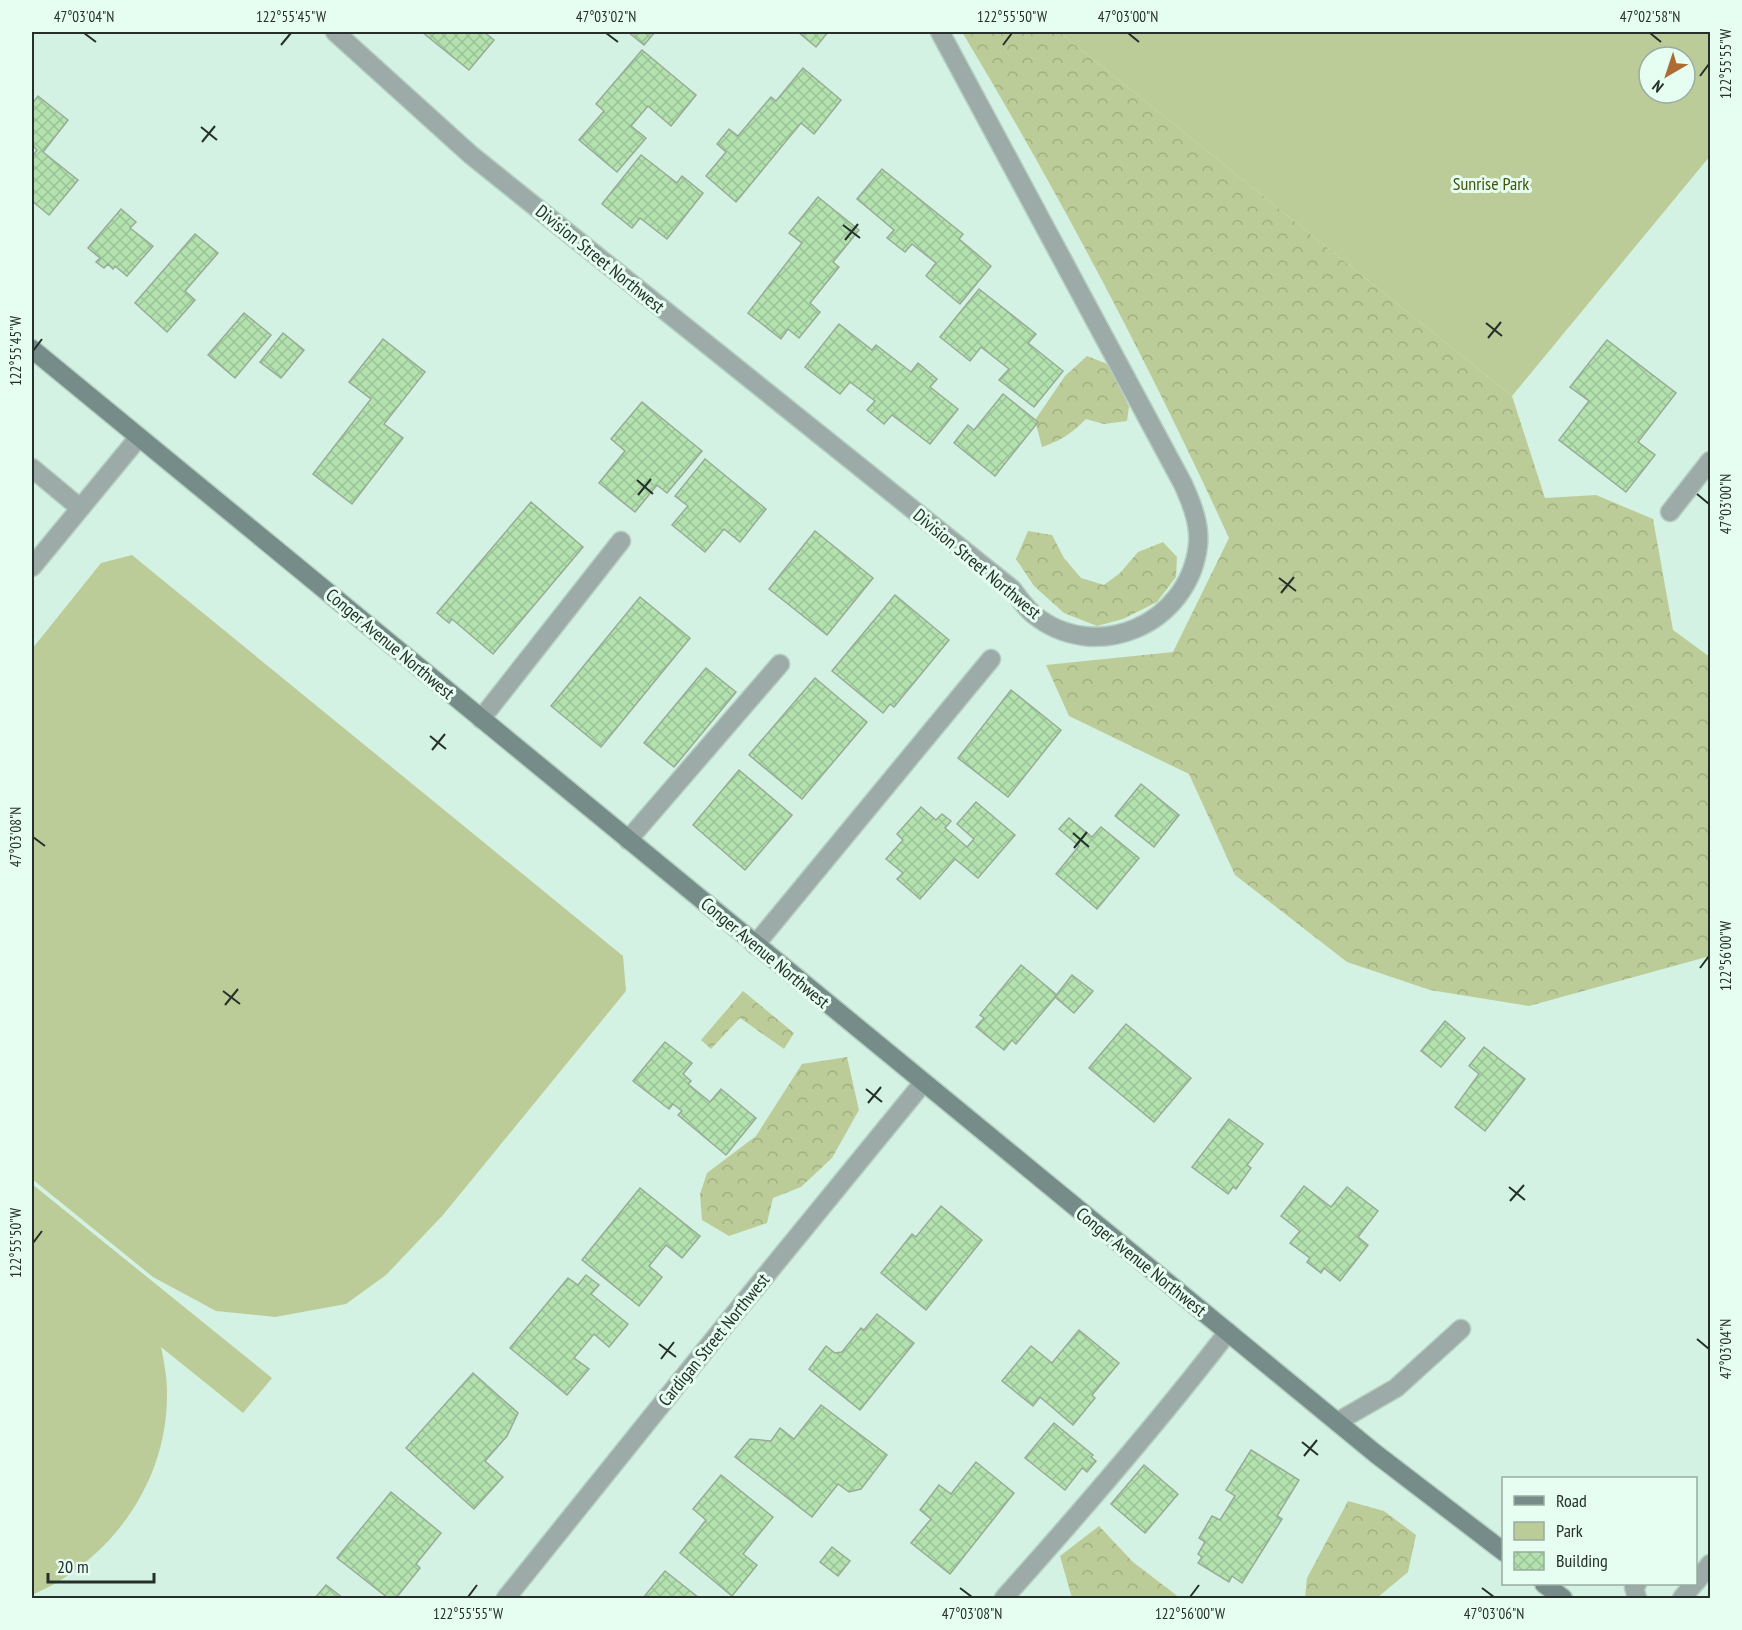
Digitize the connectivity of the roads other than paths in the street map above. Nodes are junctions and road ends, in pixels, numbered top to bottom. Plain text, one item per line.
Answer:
1 (335, 32) edge
2 (940, 32) edge
3 (32, 350) edge
4 (140, 437) junction
5 (1710, 461) edge
6 (32, 468) edge
7 (81, 508) junction
8 (1670, 512) dead end
9 (621, 541) dead end
10 (32, 567) edge
11 (992, 659) dead end
12 (780, 664) dead end
13 (481, 719) junction
14 (628, 840) junction
15 (755, 945) junction
16 (923, 1083) junction
17 (1461, 1329) dead end
18 (1228, 1332) junction
19 (1337, 1422) junction
20 (1502, 1551) edge
21 (1710, 1564) edge
22 (1697, 1580) edge
23 (1545, 1585) edge
24 (1636, 1585) edge
25 (1693, 1585) edge
26 (506, 1599) edge
27 (1004, 1599) edge
28 (1563, 1599) edge
29 (1637, 1599) edge
30 (1682, 1599) edge

1 - 2 street, Division Street Northwest
3 - 4 street, Conger Avenue Northwest
4 - 7 street
4 - 13 street, Conger Avenue Northwest
5 - 8 street
6 - 7 street
7 - 10 street
9 - 13 street
11 - 15 street
12 - 14 street
13 - 14 street, Conger Avenue Northwest
14 - 15 street, Conger Avenue Northwest
15 - 16 street, Conger Avenue Northwest
16 - 18 street, Conger Avenue Northwest
16 - 26 street, Cardigan Street Northwest
17 - 19 street
18 - 19 street, Conger Avenue Northwest
18 - 27 street
19 - 20 street, Conger Avenue Northwest
21 - 22 street
23 - 28 street
24 - 29 street
25 - 30 street

